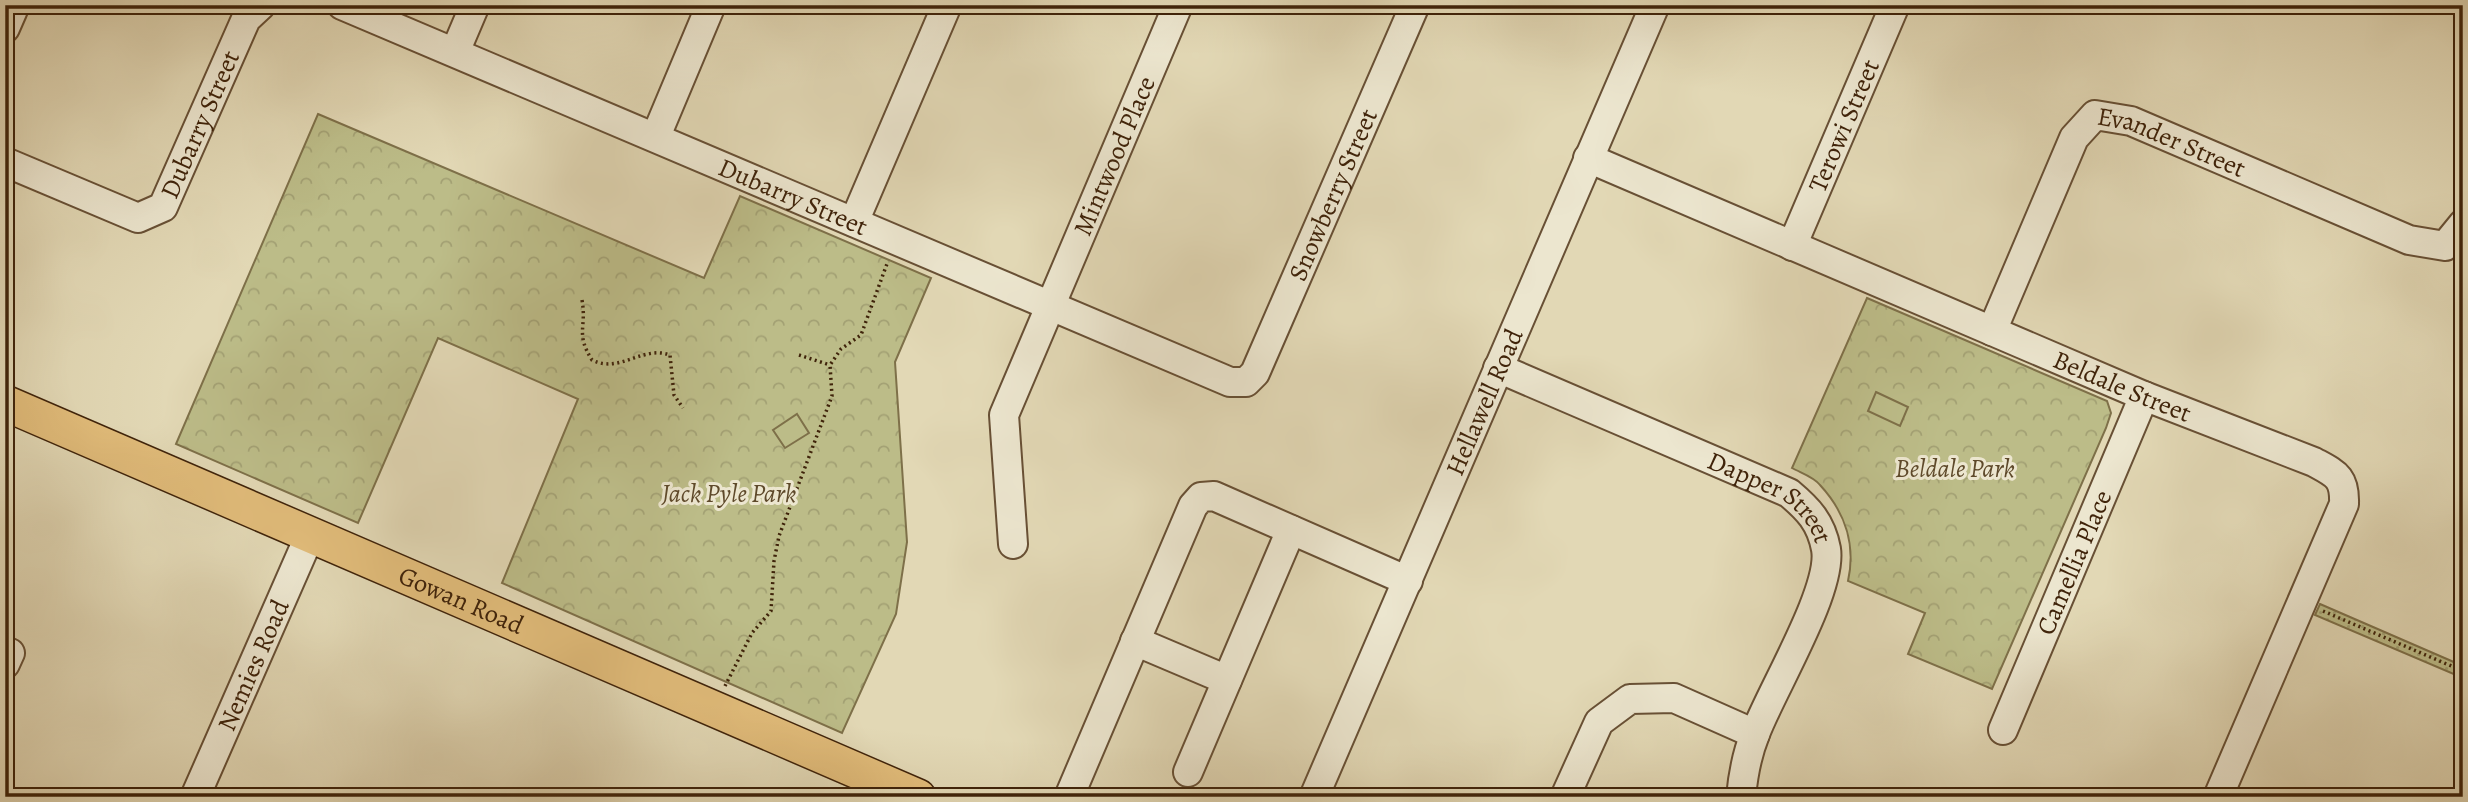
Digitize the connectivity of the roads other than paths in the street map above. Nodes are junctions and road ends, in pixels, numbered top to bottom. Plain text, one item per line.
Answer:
1 (15, 5) edge
2 (261, 5) edge
3 (342, 5) edge
4 (475, 5) edge
5 (711, 5) edge
6 (947, 5) edge
7 (1178, 5) edge
8 (1415, 5) edge
9 (1655, 5) edge
10 (1895, 5) edge
11 (5, 27) edge
12 (455, 52) junction
13 (656, 136) junction
14 (1588, 158) junction
15 (5, 162) edge
16 (854, 222) junction
17 (2463, 224) edge
18 (1792, 246) junction
19 (1051, 306) junction
20 (1992, 331) junction
21 (1498, 368) junction
22 (1246, 382) joint
23 (2144, 396) junction
24 (5, 403) edge
25 (1291, 530) junction
26 (310, 535) junction
27 (1013, 544) dead end
28 (1408, 581) junction
29 (1135, 641) junction
30 (5, 651) edge
31 (5, 664) edge
32 (1227, 680) junction
33 (2003, 730) dead end
34 (1755, 734) junction
35 (1188, 772) dead end
36 (195, 797) edge
37 (918, 797) edge
38 (1069, 797) edge
39 (1314, 797) edge
40 (1565, 797) edge
41 (1741, 797) edge
42 (2218, 797) edge

1 - 11 street
2 - 15 street, Dubarry Street
3 - 12 street, Dubarry Street
4 - 12 street
5 - 13 street
6 - 16 street
7 - 19 street, Mintwood Place
8 - 22 street, Snowberry Street
9 - 14 street, Hellawell Road
10 - 18 street, Terowi Street
12 - 13 street, Dubarry Street
13 - 16 street, Dubarry Street
14 - 18 street, Beldale Street
14 - 21 street, Hellawell Road
16 - 19 street, Dubarry Street
17 - 20 street, Evander Street
18 - 20 street, Beldale Street
19 - 22 street, Dubarry Street
19 - 27 street, Mintwood Place
20 - 23 street, Beldale Street
21 - 28 street, Hellawell Road
21 - 34 street, Dapper Street
23 - 33 street, Camellia Place
23 - 42 street, Beldale Street
24 - 26 main road, Gowan Road
25 - 28 street
25 - 29 street
25 - 32 street
26 - 36 street, Nemies Road
26 - 37 main road, Gowan Road
28 - 39 street, Hellawell Road
29 - 32 street
29 - 38 street
30 - 31 street
32 - 35 street
34 - 40 street
34 - 41 street, Dapper Street

